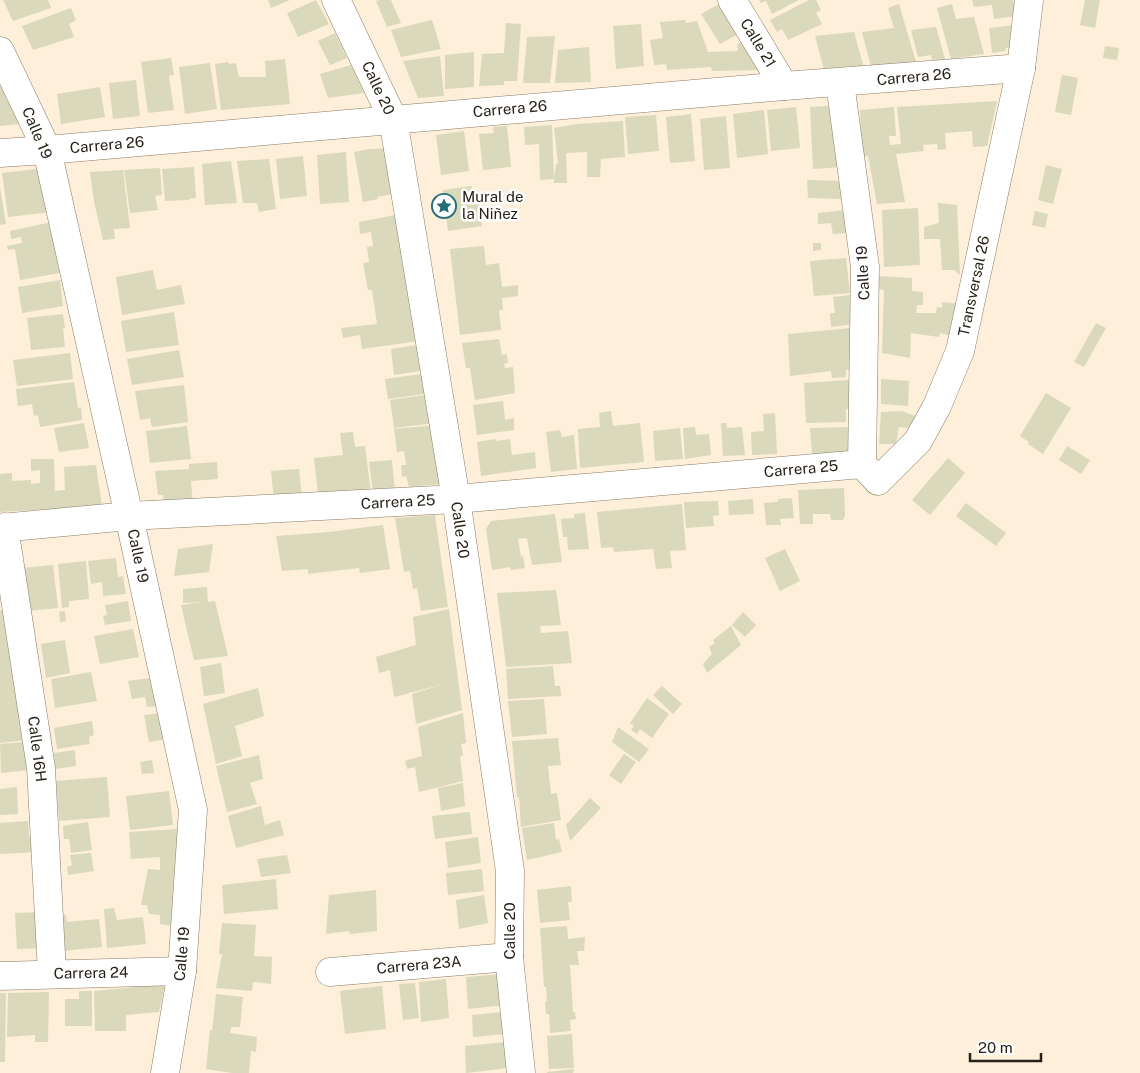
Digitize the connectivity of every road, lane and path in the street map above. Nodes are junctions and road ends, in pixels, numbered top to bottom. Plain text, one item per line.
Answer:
1 (336, 0) edge
2 (732, 0) edge
3 (1029, 0) edge
4 (0, 51) edge
5 (1021, 68) junction
6 (840, 83) junction
7 (784, 86) junction
8 (392, 119) junction
9 (47, 150) junction
10 (0, 153) edge
11 (870, 473) junction
12 (456, 499) junction
13 (130, 516) junction
14 (2, 528) edge
15 (509, 957) junction
16 (182, 971) junction
17 (330, 972) dead end
18 (52, 973) junction
19 (0, 976) edge
20 (165, 1073) edge
21 (521, 1073) edge

1 - 8 street, Calle 20
2 - 7 street, Calle 21
3 - 5 street
4 - 9 street, Calle 19
5 - 6 street, Carrera 26
5 - 11 street, Transversal 26
6 - 7 street, Carrera 26
6 - 11 street, Calle 19
7 - 8 street, Carrera 26
8 - 9 street, Carrera 26
8 - 12 street, Calle 20
9 - 10 street, Carrera 26
9 - 13 street, Calle 19
11 - 12 street, Carrera 25
12 - 13 street, Carrera 25
12 - 15 street, Calle 20
13 - 14 street, Carrera 25
13 - 16 street, Calle 19
14 - 18 street, Calle 16H
15 - 17 street, Carrera 23A
15 - 21 street, Calle 20
16 - 18 street, Carrera 24
16 - 20 street, Calle 19
18 - 19 street, Carrera 24

